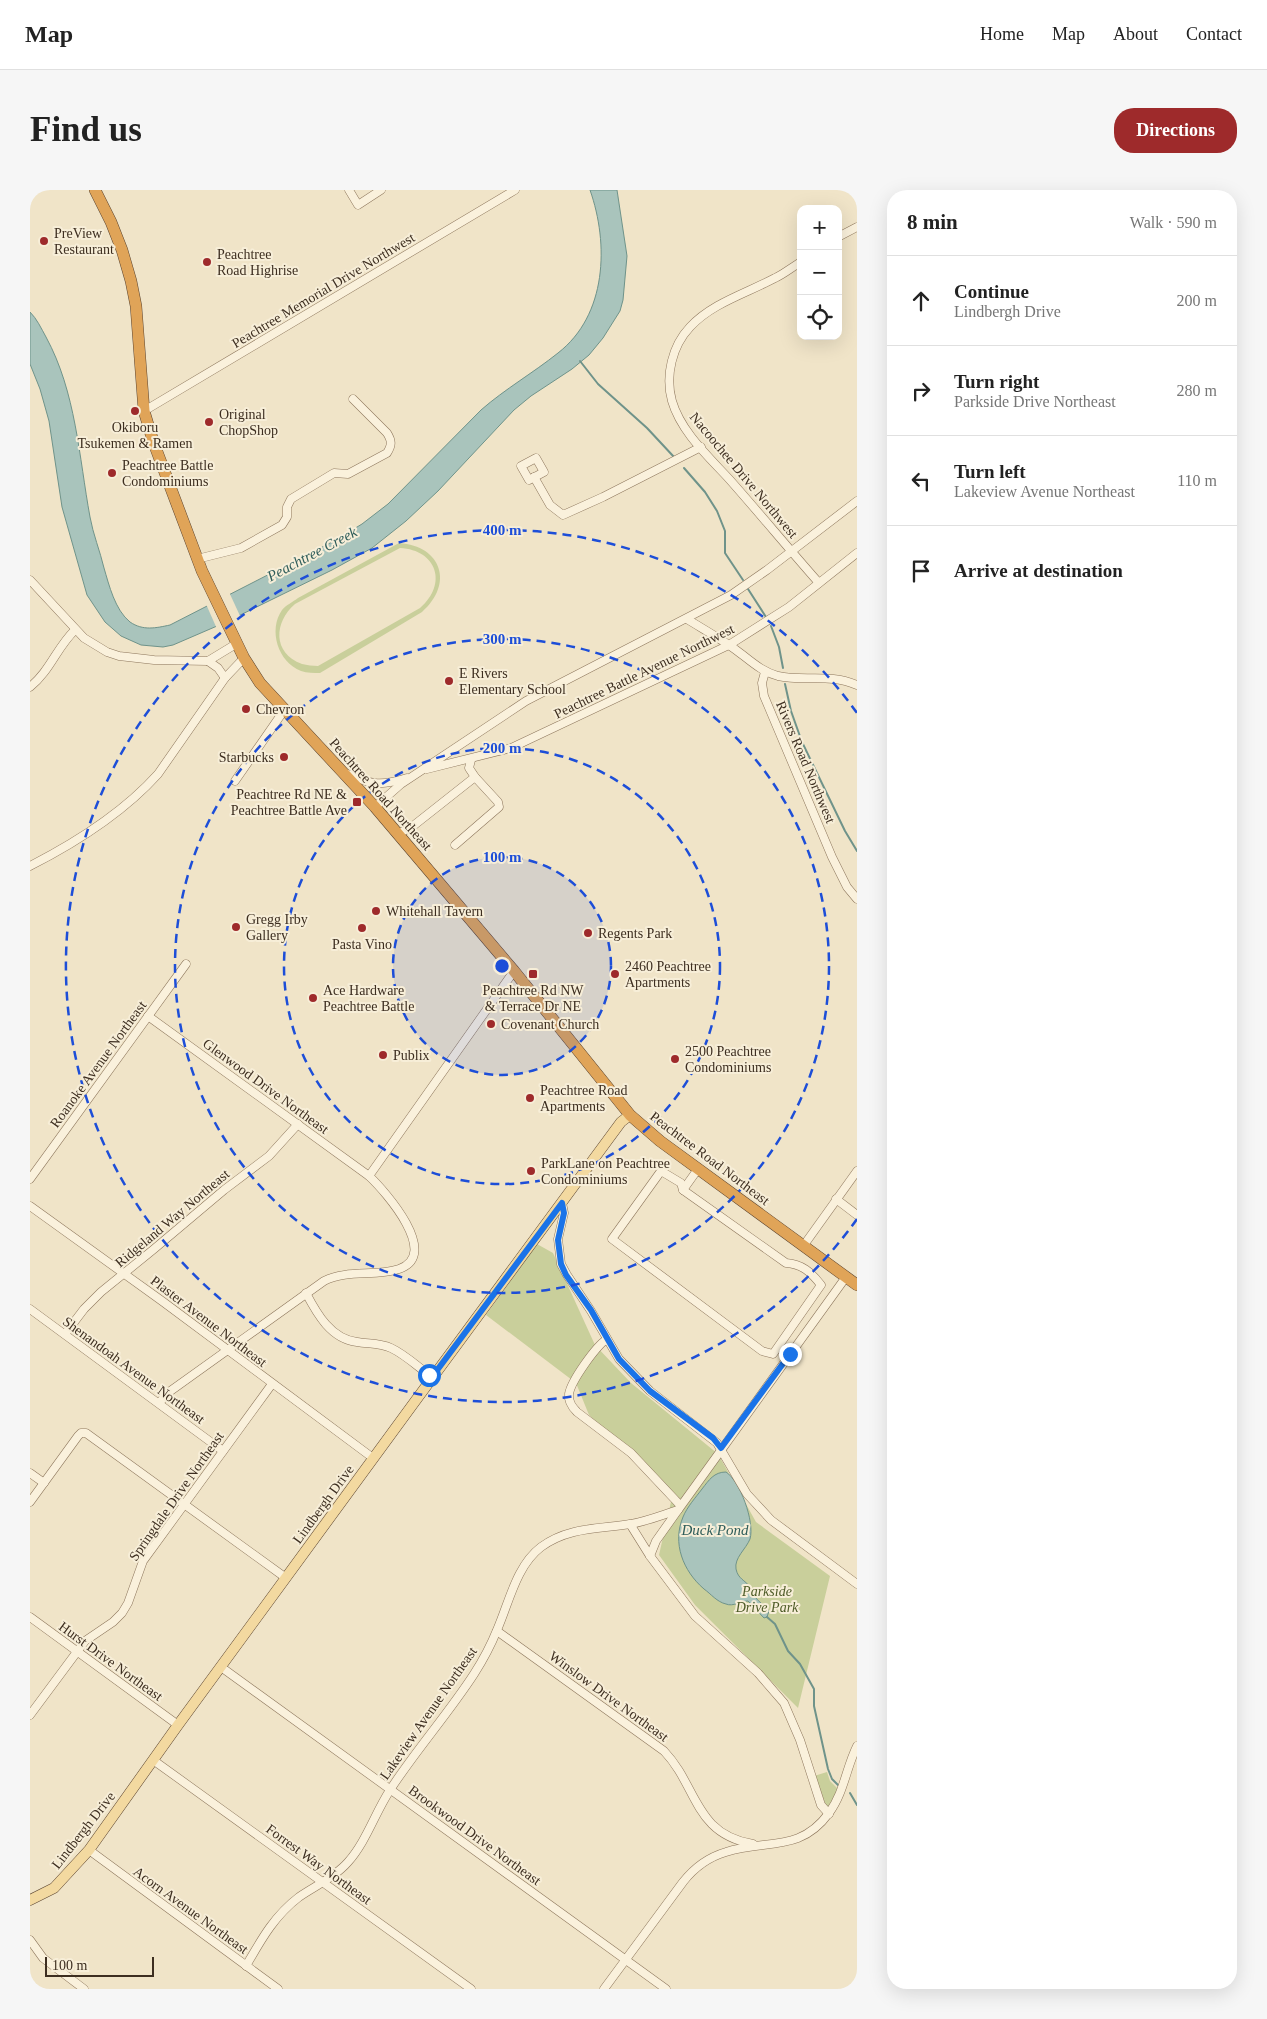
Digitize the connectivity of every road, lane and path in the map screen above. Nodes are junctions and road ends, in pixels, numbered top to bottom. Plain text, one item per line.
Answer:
1 (95, 190) edge
2 (349, 190) edge
3 (381, 190) edge
4 (515, 190) edge
5 (857, 227) edge
6 (842, 235) edge
7 (797, 265) edge
8 (353, 398) dead end
9 (144, 411) junction
10 (701, 447) junction
11 (534, 477) dead end
12 (857, 501) edge
13 (792, 552) junction
14 (857, 553) edge
15 (197, 559) junction
16 (30, 580) edge
17 (819, 583) junction
18 (687, 619) junction
19 (75, 630) junction
20 (236, 644) junction
21 (728, 645) junction
22 (244, 658) junction
23 (208, 661) junction
24 (765, 672) junction
25 (225, 678) junction
26 (857, 685) edge
27 (30, 687) edge
28 (285, 709) junction
29 (471, 760) junction
30 (422, 770) junction
31 (342, 772) junction
32 (413, 776) junction
33 (474, 777) junction
34 (235, 781) dead end
35 (375, 807) junction
36 (398, 834) junction
37 (455, 845) dead end
38 (30, 866) edge
39 (857, 900) edge
40 (186, 964) dead end
41 (514, 970) junction
42 (148, 1016) junction
43 (630, 1115) junction
44 (298, 1124) junction
45 (698, 1169) junction
46 (857, 1171) edge
47 (369, 1176) junction
48 (30, 1178) edge
49 (683, 1190) junction
50 (836, 1199) junction
51 (562, 1203) junction
52 (30, 1206) edge
53 (857, 1216) edge
54 (804, 1246) junction
55 (124, 1274) junction
56 (846, 1277) junction
57 (857, 1285) edge
58 (306, 1293) junction
59 (30, 1309) edge
60 (789, 1330) junction
61 (65, 1334) junction
62 (607, 1339) junction
63 (800, 1341) junction
64 (779, 1344) junction
65 (227, 1350) junction
66 (790, 1354) junction
67 (432, 1377) junction
68 (272, 1384) junction
69 (159, 1403) junction
70 (721, 1448) junction
71 (223, 1451) junction
72 (373, 1458) junction
73 (30, 1473) edge
74 (44, 1483) junction
75 (30, 1502) edge
76 (184, 1504) junction
77 (679, 1507) junction
78 (630, 1524) junction
79 (650, 1556) junction
80 (286, 1578) junction
81 (857, 1584) edge
82 (30, 1617) edge
83 (497, 1631) junction
84 (77, 1651) junction
85 (221, 1667) junction
86 (30, 1715) edge
87 (178, 1725) junction
88 (857, 1746) edge
89 (153, 1760) junction
90 (390, 1789) junction
91 (828, 1814) junction
92 (760, 1846) junction
93 (88, 1850) junction
94 (323, 1882) junction
95 (30, 1900) edge
96 (30, 1940) edge
97 (626, 1960) junction
98 (246, 1966) junction
99 (84, 1989) edge
100 (278, 1989) edge
101 (471, 1989) edge
102 (604, 1989) edge
103 (666, 1989) edge

1 - 9 highway, Peachtree Road Northeast
2 - 3 street
4 - 9 street, Peachtree Memorial Drive Northwest
5 - 6 street
7 - 10 street, Nacoochee Drive Northwest
8 - 15 street
9 - 15 highway, Peachtree Road Northeast
10 - 11 street
10 - 13 street, Nacoochee Drive Northwest
12 - 13 street, Peachtree Battle Avenue Northwest
13 - 17 street, Nacoochee Drive Northwest
13 - 18 street, Peachtree Battle Avenue Northwest
14 - 17 street, Peachtree Battle Avenue Northwest
15 - 20 highway, Peachtree Road Northeast
16 - 19 street
17 - 21 street, Peachtree Battle Avenue Northwest
18 - 21 street
18 - 30 street, Peachtree Battle Avenue Northwest
19 - 23 street
19 - 27 street
20 - 22 highway, Peachtree Road Northeast
20 - 23 street
21 - 24 street
21 - 29 street, Peachtree Battle Avenue Northwest
22 - 25 street
22 - 28 highway, Peachtree Road Northeast
23 - 25 street
24 - 26 street
24 - 39 street, Rivers Road Northwest
25 - 38 street
28 - 31 highway, Peachtree Road Northeast
28 - 34 street
29 - 30 street, Peachtree Battle Avenue Northwest
29 - 33 street
30 - 32 street, Peachtree Battle Avenue Northwest
31 - 32 street, Peachtree Battle Avenue Northwest
31 - 35 highway, Peachtree Road Northeast
32 - 35 street, Peachtree Battle Avenue Northwest
33 - 36 street
33 - 37 street
35 - 36 highway, Peachtree Road Northeast
36 - 41 highway, Peachtree Road Northeast
40 - 42 street, Roanoke Avenue Northeast
41 - 43 highway, Peachtree Road Northeast
41 - 47 street
42 - 44 street, Glenwood Drive Northeast
42 - 48 street, Roanoke Avenue Northeast
43 - 45 highway, Peachtree Road Northeast
43 - 51 main road, Lindbergh Drive
44 - 47 street, Glenwood Drive Northeast
44 - 55 street, Ridgeland Way Northeast
45 - 49 street
45 - 54 highway, Peachtree Road Northeast
46 - 50 street
47 - 58 street, Glenwood Drive Northeast
49 - 60 street
49 - 64 street
50 - 53 street
50 - 54 street
51 - 62 street
51 - 67 main road, Lindbergh Drive
52 - 55 street, Plaster Avenue Northeast
54 - 56 highway, Peachtree Road Northeast
55 - 61 street, Ridgeland Way Northeast
55 - 65 street, Plaster Avenue Northeast
56 - 57 highway, Peachtree Road Northeast
56 - 63 street
58 - 65 street, Glenwood Drive Northeast
58 - 67 street
59 - 61 street, Shenandoah Avenue Northeast
60 - 63 street
60 - 64 street
61 - 69 street, Shenandoah Avenue Northeast
62 - 70 street
62 - 77 street
63 - 66 street
64 - 66 street
65 - 68 street, Plaster Avenue Northeast
65 - 69 street, Glenwood Drive Northeast
66 - 70 street
67 - 72 main road, Lindbergh Drive
68 - 71 street, Springdale Drive Northeast
68 - 72 street, Plaster Avenue Northeast
69 - 71 street, Shenandoah Avenue Northeast
70 - 77 street
70 - 81 street
71 - 76 street, Springdale Drive Northeast
72 - 80 main road, Lindbergh Drive
73 - 74 street
74 - 75 street
74 - 76 street
76 - 80 street
76 - 84 street, Springdale Drive Northeast
77 - 78 street, Lakeview Avenue Northeast
77 - 79 street
78 - 79 street
78 - 83 street, Lakeview Avenue Northeast
79 - 91 street
80 - 85 main road, Lindbergh Drive
82 - 84 street, Hurst Drive Northeast
83 - 90 street, Lakeview Avenue Northeast
83 - 92 street, Winslow Drive Northeast
84 - 86 street, Springdale Drive Northeast
84 - 87 street, Hurst Drive Northeast
85 - 87 main road, Lindbergh Drive
85 - 90 street, Brookwood Drive Northeast
87 - 89 main road, Lindbergh Drive
88 - 91 street
89 - 93 main road, Lindbergh Drive
89 - 94 street, Forrest Way Northeast
90 - 94 street, Lakeview Avenue Northeast
90 - 97 street, Brookwood Drive Northeast
91 - 92 street
92 - 97 street
93 - 95 main road, Lindbergh Drive
93 - 98 street, Acorn Avenue Northeast
94 - 98 street, Lakeview Avenue Northeast
94 - 101 street, Forrest Way Northeast
96 - 99 street
97 - 102 street
97 - 103 street, Brookwood Drive Northeast
98 - 100 street, Acorn Avenue Northeast

